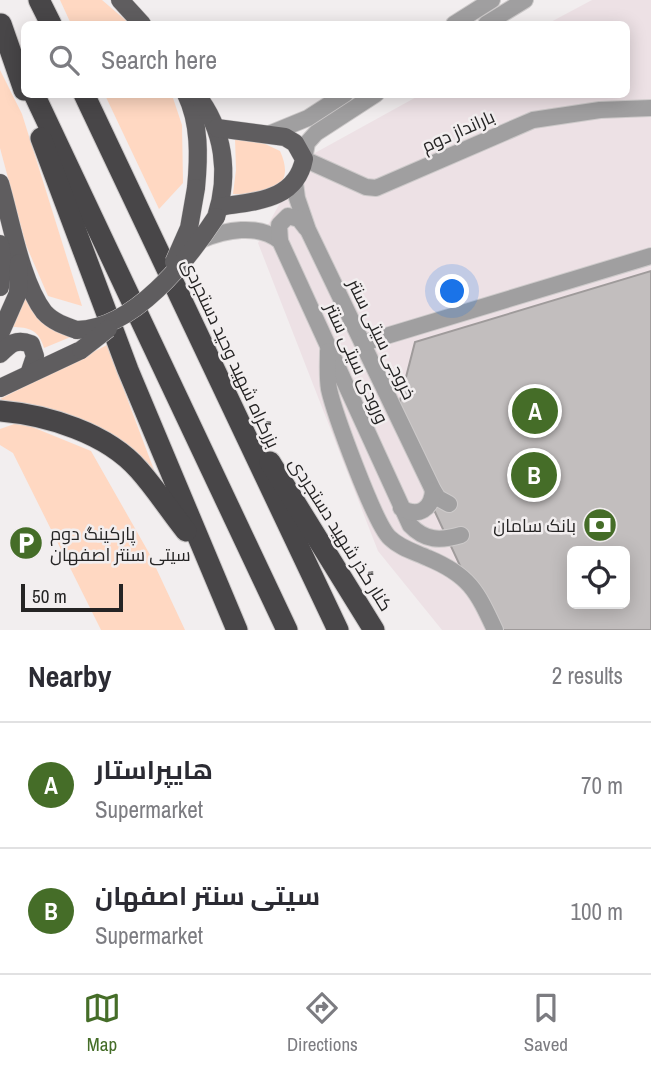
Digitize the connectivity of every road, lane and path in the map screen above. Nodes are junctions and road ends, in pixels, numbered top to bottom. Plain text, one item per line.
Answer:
1 (39, 0) edge
2 (120, 0) edge
3 (492, 0) edge
4 (525, 0) edge
5 (50, 21) edge
6 (139, 21) edge
7 (459, 21) edge
8 (491, 21) edge
9 (0, 23) edge
10 (21, 68) edge
11 (21, 81) edge
12 (27, 98) edge
13 (36, 98) edge
14 (86, 98) edge
15 (187, 98) edge
16 (198, 98) edge
17 (339, 98) edge
18 (370, 98) edge
19 (651, 108) edge
20 (217, 128) junction
21 (269, 134) junction
22 (304, 159) junction
23 (0, 183) edge
24 (295, 183) junction
25 (218, 212) junction
26 (308, 230) junction
27 (201, 240) junction
28 (280, 241) junction
29 (0, 243) edge
30 (20, 253) junction
31 (651, 256) edge
32 (159, 286) junction
33 (0, 287) edge
34 (122, 318) junction
35 (0, 334) edge
36 (363, 343) junction
37 (328, 345) junction
38 (0, 354) edge
39 (29, 374) junction
40 (0, 388) edge
41 (224, 391) junction
42 (0, 411) edge
43 (433, 490) junction
44 (449, 503) dead end
45 (401, 508) junction
46 (461, 535) dead end
47 (205, 554) junction
48 (237, 630) edge
49 (287, 630) edge
50 (338, 630) edge
51 (374, 630) edge
52 (495, 630) edge

1 - 5 highway
2 - 6 main road
3 - 7 street
4 - 8 street
9 - 10 highway
9 - 11 highway
12 - 47 highway
13 - 49 highway
14 - 41 highway, بزرگراه شهید وحید دستجردی
15 - 32 main road, bridge
16 - 20 main road
17 - 21 street
18 - 22 street
19 - 22 street, بارانداز دوم
20 - 21 main road
20 - 25 main road
21 - 22 main road
22 - 24 main road
23 - 30 main road
24 - 25 main road
24 - 26 street, خروجی سیتی سنتر
25 - 27 main road, bridge
26 - 28 street
26 - 36 street, خروجی سیتی سنتر
27 - 28 street
27 - 32 main road, bridge
28 - 37 street, ورودی سیتی سنتر
29 - 33 main road
30 - 34 main road, bridge
30 - 35 main road
31 - 36 street
32 - 34 main road, bridge
34 - 39 main road, bridge
36 - 43 street, خروجی سیتی سنتر
37 - 45 street, ورودی سیتی سنتر
37 - 52 street
38 - 39 main road
39 - 40 main road
41 - 50 highway, بزرگراه شهید وحید دستجردی
41 - 51 highway, کنار گذر شهید دستجردی
42 - 47 highway
43 - 44 street, خروجی سیتی سنتر
43 - 45 street
45 - 46 street, ورودی سیتی سنتر
47 - 48 highway

